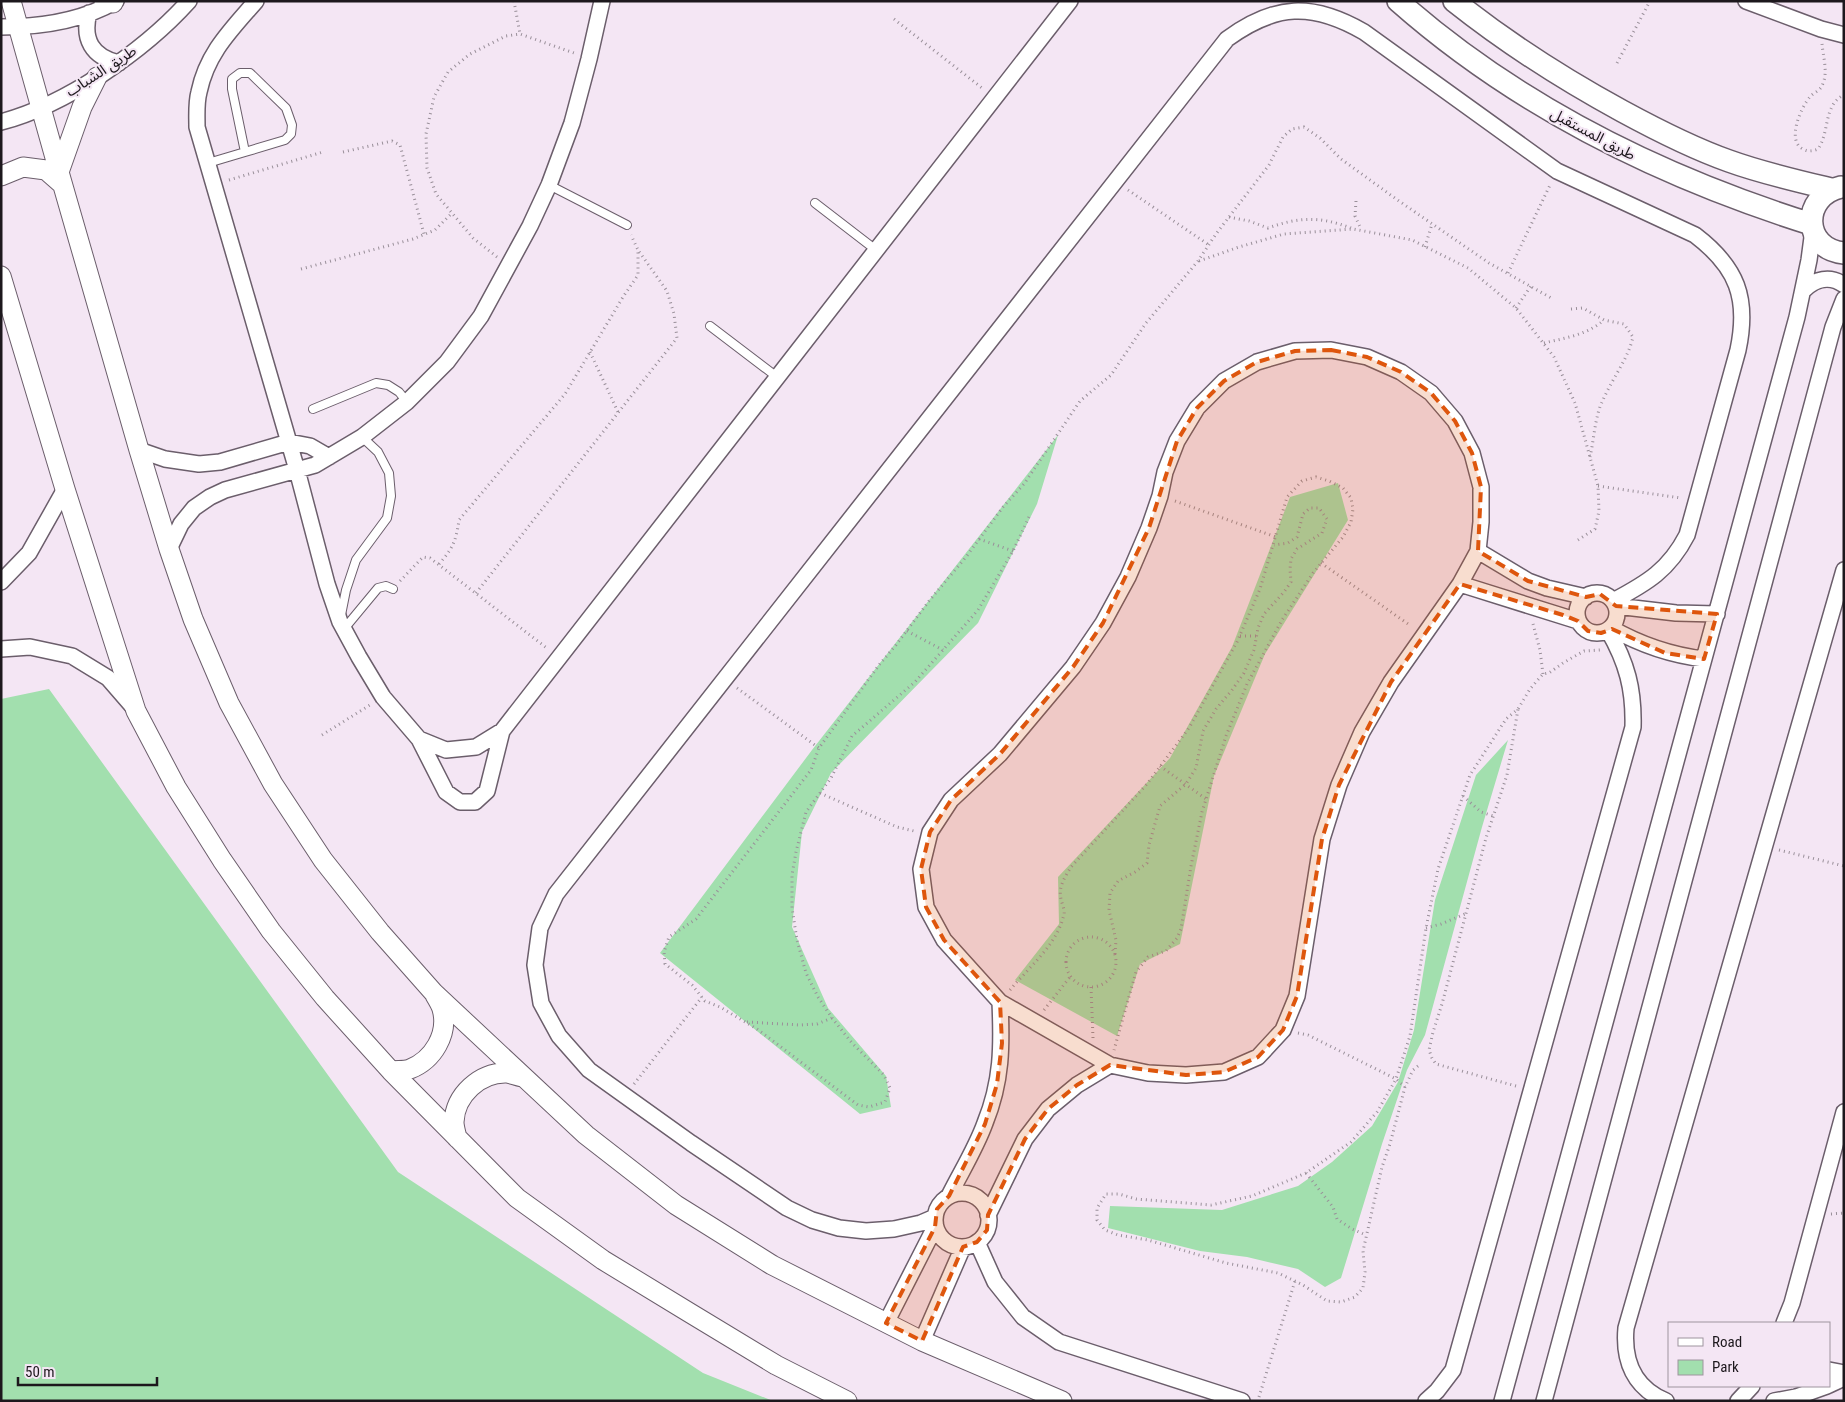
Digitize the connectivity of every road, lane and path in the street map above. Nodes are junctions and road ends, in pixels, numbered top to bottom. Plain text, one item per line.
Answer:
1 (11, 1) edge
2 (189, 1) edge
3 (256, 1) edge
4 (514, 1) edge
5 (602, 1) edge
6 (1070, 1) edge
7 (1398, 1) edge
8 (1454, 1) edge
9 (1650, 1) edge
10 (1746, 1) edge
11 (111, 2) edge
12 (90, 13) junction
13 (894, 19) dead end
14 (10, 27) edge
15 (1821, 29) junction
16 (520, 34) junction
17 (1844, 35) edge
18 (589, 59) junction
19 (118, 63) junction
20 (1616, 63) dead end
21 (97, 77) junction
22 (1844, 94) edge
23 (994, 98) junction
24 (41, 107) junction
25 (1, 122) edge
26 (245, 152) junction
27 (323, 152) dead end
28 (343, 152) dead end
29 (208, 163) junction
30 (1556, 171) junction
31 (1770, 174) junction
32 (1, 176) edge
33 (60, 178) junction
34 (1115, 181) junction
35 (214, 184) junction
36 (549, 185) junction
37 (1838, 188) edge
38 (1356, 201) dead end
39 (815, 203) dead end
40 (1759, 208) junction
41 (452, 213) junction
42 (1229, 217) junction
43 (1432, 224) junction
44 (627, 225) joint
45 (1812, 227) junction
46 (1353, 229) junction
47 (1361, 229) junction
48 (424, 234) junction
49 (1209, 245) junction
50 (1425, 247) junction
51 (638, 250) junction
52 (876, 250) junction
53 (1844, 253) edge
54 (1198, 261) junction
55 (509, 266) junction
56 (301, 269) dead end
57 (1508, 273) junction
58 (1, 276) edge
59 (1844, 285) edge
60 (1531, 286) junction
61 (1804, 290) junction
62 (1554, 299) dead end
63 (1844, 299) edge
64 (1516, 308) junction
65 (1571, 309) dead end
66 (1604, 320) junction
67 (710, 326) dead end
68 (1544, 343) junction
69 (590, 352) junction
70 (777, 377) junction
71 (407, 402) junction
72 (313, 409) dead end
73 (618, 412) junction
74 (362, 437) junction
75 (289, 442) junction
76 (139, 450) junction
77 (329, 457) junction
78 (1590, 458) junction
79 (297, 470) junction
80 (1598, 486) junction
81 (65, 489) junction
82 (1160, 496) junction
83 (1696, 500) junction
84 (1029, 517) dead end
85 (1276, 537) junction
86 (979, 539) junction
87 (1578, 540) dead end
88 (1274, 544) junction
89 (169, 548) junction
90 (1013, 551) junction
91 (1478, 551) junction
92 (1321, 563) junction
93 (439, 564) junction
94 (1844, 570) edge
95 (1, 582) edge
96 (1460, 584) junction
97 (393, 589) joint
98 (476, 593) junction
99 (1586, 596) junction
100 (1614, 603) junction
101 (1528, 604) junction
102 (1717, 614) junction
103 (1578, 621) junction
104 (342, 625) junction
105 (1609, 629) junction
106 (907, 631) junction
107 (1424, 635) junction
108 (1240, 636) junction
109 (1256, 636) junction
110 (1618, 648) junction
111 (1, 649) edge
112 (942, 650) junction
113 (558, 657) junction
114 (1704, 659) junction
115 (1543, 674) junction
116 (725, 679) junction
117 (383, 697) junction
118 (1518, 709) junction
119 (136, 711) junction
120 (502, 731) junction
121 (322, 735) dead end
122 (419, 739) junction
123 (819, 748) junction
124 (1160, 766) junction
125 (1186, 784) junction
126 (820, 793) junction
127 (1462, 796) junction
128 (1206, 800) junction
129 (1493, 816) junction
130 (930, 832) junction
131 (1764, 847) junction
132 (1844, 866) edge
133 (1466, 913) junction
134 (1426, 928) junction
135 (1115, 954) junction
136 (1070, 977) junction
137 (1091, 987) junction
138 (434, 993) junction
139 (702, 997) junction
140 (1000, 1002) junction
141 (832, 1018) junction
142 (744, 1022) junction
143 (1035, 1022) junction
144 (1283, 1030) junction
145 (1094, 1056) junction
146 (1110, 1066) junction
147 (1418, 1066) dead end
148 (391, 1071) junction
149 (522, 1077) junction
150 (1396, 1079) junction
151 (1405, 1087) junction
152 (1531, 1090) junction
153 (624, 1096) junction
154 (1844, 1112) edge
155 (456, 1138) junction
156 (1306, 1173) junction
157 (949, 1196) junction
158 (988, 1215) junction
159 (935, 1222) junction
160 (1366, 1235) junction
161 (970, 1245) junction
162 (1295, 1281) junction
163 (1792, 1303) junction
164 (1784, 1322) edge
165 (1794, 1322) edge
166 (886, 1323) junction
167 (922, 1340) junction
168 (1830, 1370) edge
169 (1844, 1374) edge
170 (1844, 1378) edge
171 (1830, 1384) edge
172 (1751, 1387) edge
173 (1822, 1387) edge
174 (847, 1401) edge
175 (1062, 1401) edge
176 (1242, 1401) edge
177 (1258, 1401) edge
178 (1426, 1401) edge
179 (1502, 1401) edge
180 (1544, 1401) edge
181 (1666, 1401) edge
182 (1738, 1401) edge
183 (1774, 1401) edge

1 - 14 street
2 - 19 street, طريق الشباب
3 - 29 street
4 - 16 path
5 - 18 street
6 - 23 street
7 - 40 main road, طريق المستقبل
8 - 31 main road
9 - 20 path
10 - 15 street
11 - 12 street
12 - 14 street
12 - 19 street
13 - 23 path
14 - 24 street
15 - 17 street
15 - 22 path
16 - 18 path
16 - 41 path
18 - 36 street
19 - 21 street, طريق الشباب
21 - 24 street, طريق الشباب
21 - 33 street
23 - 52 street
24 - 25 street, طريق الشباب
24 - 33 street
26 - 26 lane
26 - 29 lane
27 - 35 path
28 - 48 path
29 - 35 street
30 - 34 street
30 - 57 path
30 - 83 street
31 - 37 main road
31 - 40 main road
32 - 33 street
33 - 76 street
34 - 49 path
34 - 116 street
35 - 75 street
36 - 44 lane
36 - 55 street
37 - 45 main road
38 - 47 path
39 - 52 lane
40 - 45 main road, طريق المستقبل
41 - 48 path
41 - 55 path
42 - 43 path
42 - 46 path
42 - 49 path
43 - 50 path
43 - 57 path
44 - 51 path
45 - 53 main road
45 - 61 street
46 - 47 path
46 - 54 path
47 - 50 path
48 - 56 path
49 - 54 path
50 - 64 path
51 - 69 path
51 - 73 path
52 - 70 street
54 - 86 path
55 - 71 street
57 - 60 path
58 - 81 street
59 - 61 street
60 - 62 path
60 - 64 path
61 - 102 street
63 - 180 street
64 - 68 path
65 - 66 path
66 - 68 path
66 - 78 path
67 - 70 lane
68 - 78 path
69 - 73 path
69 - 93 path
70 - 113 street
71 - 72 lane
71 - 74 street
73 - 98 path
74 - 77 street
74 - 104 lane
75 - 76 street
75 - 77 street
75 - 79 street
76 - 89 street
77 - 79 street
78 - 80 path
79 - 89 street
79 - 104 street
80 - 83 path
80 - 87 path
81 - 95 street
81 - 119 street
82 - 85 path
82 - 91 street
82 - 130 street
83 - 100 street
84 - 90 path
85 - 88 path
85 - 92 path
86 - 90 path
86 - 106 path
88 - 108 path
88 - 109 path
89 - 138 street
90 - 112 path
91 - 96 street
91 - 99 street
92 - 107 path
92 - 128 path
93 - 97 path
93 - 98 path
94 - 131 street
96 - 101 street
96 - 107 street
97 - 104 lane
98 - 113 path
99 - 100 street
99 - 103 street
100 - 102 street
100 - 105 street
101 - 103 street
101 - 115 path
102 - 114 street
103 - 105 street
104 - 117 street
105 - 110 street
105 - 114 street
106 - 112 path
106 - 123 path
107 - 144 street
108 - 109 path
108 - 124 path
109 - 125 path
110 - 115 path
110 - 152 street
111 - 119 street
112 - 126 path
113 - 120 street
114 - 179 street
115 - 118 path
116 - 123 path
116 - 153 street
117 - 121 path
117 - 122 street
118 - 127 path
118 - 129 path
119 - 148 street
120 - 122 street
120 - 122 street
123 - 139 path
124 - 125 path
124 - 140 path
125 - 128 path
125 - 135 path
126 - 130 path
126 - 141 path
127 - 129 path
127 - 134 path
128 - 146 path
129 - 133 path
130 - 140 street
131 - 132 path
131 - 181 street
133 - 134 path
133 - 152 path
134 - 150 path
135 - 136 path
135 - 137 path
136 - 137 path
136 - 143 path
137 - 145 path
138 - 148 street
138 - 149 street
139 - 142 path
139 - 153 path
140 - 143 street
140 - 157 street
141 - 142 path
141 - 142 path
143 - 145 street
144 - 146 street
144 - 150 path
145 - 146 street
146 - 158 street
147 - 151 path
148 - 155 street
149 - 155 street
149 - 166 street
150 - 151 path
150 - 156 path
151 - 160 path
152 - 178 street
153 - 159 street
154 - 163 street
155 - 174 street
156 - 160 path
156 - 162 path
157 - 158 street
157 - 159 street
158 - 161 street
159 - 161 street
159 - 166 street
160 - 162 path
161 - 167 street
161 - 176 street
162 - 177 path
163 - 164 street
163 - 165 street
166 - 167 street
167 - 175 street
168 - 169 street
170 - 171 street
172 - 182 street
173 - 183 street

